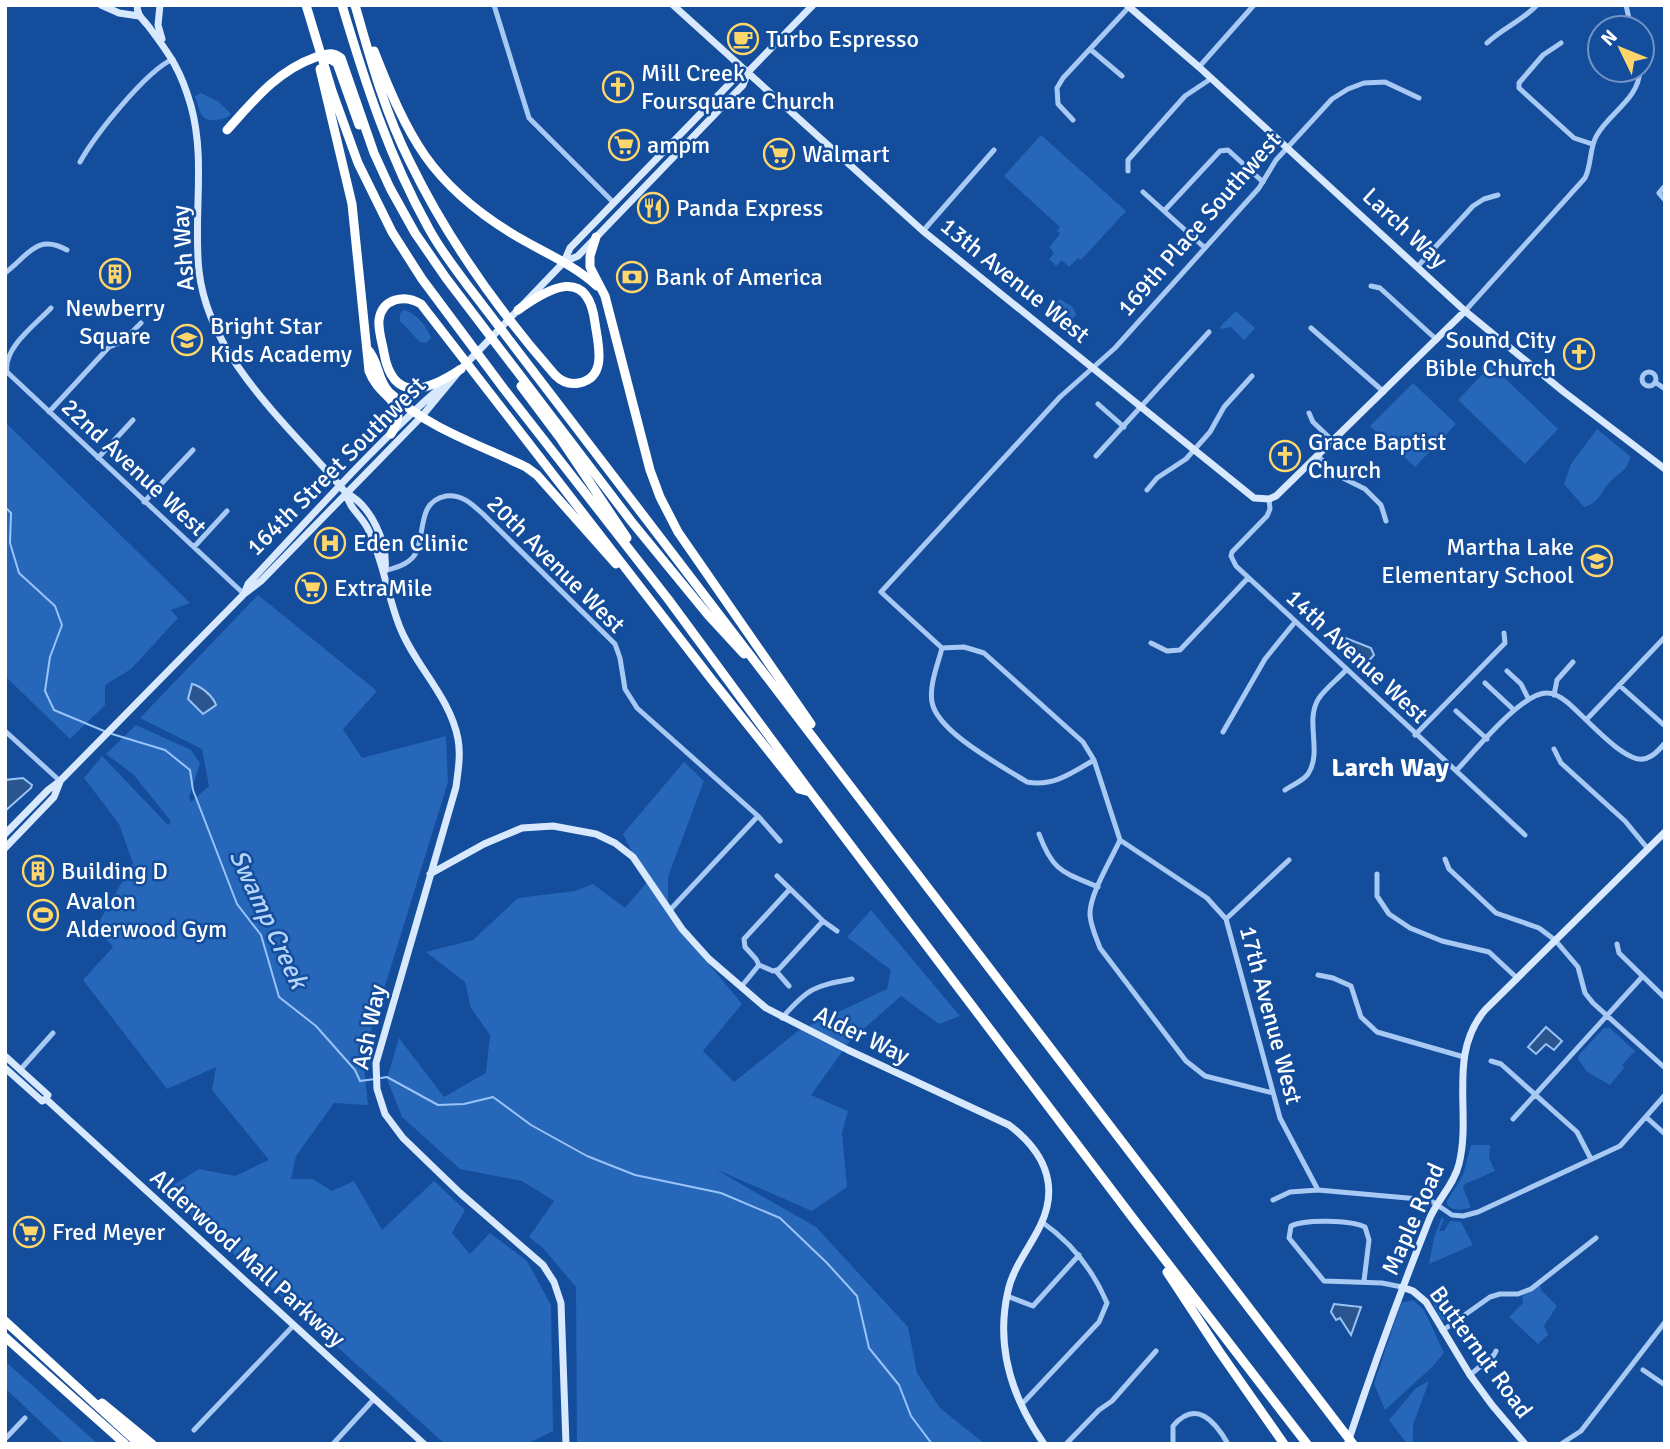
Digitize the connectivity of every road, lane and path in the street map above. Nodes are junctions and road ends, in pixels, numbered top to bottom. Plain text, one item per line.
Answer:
1 (101, 5) edge
2 (134, 5) edge
3 (306, 5) edge
4 (342, 5) edge
5 (356, 5) edge
6 (494, 5) edge
7 (673, 5) edge
8 (813, 5) edge
9 (1254, 5) edge
10 (1537, 5) edge
11 (1128, 6) edge
12 (160, 9) edge
13 (113, 10) junction
14 (309, 16) junction
15 (141, 18) junction
16 (163, 43) junction
17 (1487, 43) dead end
18 (1562, 43) dead end
19 (1090, 49) junction
20 (320, 56) junction
21 (173, 58) junction
22 (1199, 67) junction
23 (748, 72) junction
24 (1122, 76) dead end
25 (1212, 78) junction
26 (1636, 84) edge
27 (1419, 98) dead end
28 (1073, 120) dead end
29 (227, 130) dead end
30 (1592, 144) junction
31 (1288, 147) junction
32 (994, 150) dead end
33 (80, 162) dead end
34 (1128, 171) dead end
35 (1263, 182) junction
36 (1665, 186) edge
37 (1143, 192) dead end
38 (1498, 195) dead end
39 (1665, 200) edge
40 (614, 203) junction
41 (1164, 211) junction
42 (923, 231) junction
43 (596, 237) junction
44 (1205, 248) junction
45 (67, 250) dead end
46 (564, 262) junction
47 (1418, 266) junction
48 (5, 273) edge
49 (1371, 286) dead end
50 (605, 296) junction
51 (51, 308) dead end
52 (518, 310) junction
53 (1465, 311) junction
54 (141, 323) dead end
55 (1311, 328) dead end
56 (1209, 332) dead end
57 (1437, 340) junction
58 (368, 350) junction
59 (6, 363) edge
60 (1094, 368) junction
61 (461, 369) junction
62 (1252, 376) dead end
63 (1659, 382) edge
64 (1665, 389) edge
65 (1384, 392) junction
66 (1098, 404) dead end
67 (1143, 407) junction
68 (50, 412) junction
69 (418, 413) junction
70 (1309, 413) dead end
71 (133, 420) dead end
72 (1124, 427) junction
73 (391, 434) junction
74 (1333, 441) junction
75 (1195, 448) junction
76 (194, 450) dead end
77 (1096, 456) dead end
78 (1317, 456) junction
79 (98, 458) junction
80 (1665, 469) edge
81 (340, 486) junction
82 (1147, 490) dead end
83 (346, 494) junction
84 (1269, 499) junction
85 (144, 502) junction
86 (227, 511) dead end
87 (1386, 520) dead end
88 (194, 547) junction
89 (384, 570) junction
90 (1248, 578) junction
91 (244, 594) junction
92 (668, 599) junction
93 (1295, 622) junction
94 (1504, 633) dead end
95 (1665, 637) edge
96 (1151, 643) dead end
97 (685, 645) junction
98 (942, 648) junction
99 (1573, 662) dead end
100 (1346, 670) junction
101 (1507, 671) dead end
102 (1485, 683) dead end
103 (1619, 685) junction
104 (1551, 694) junction
105 (783, 697) junction
106 (1528, 698) junction
107 (1457, 710) dead end
108 (1514, 710) junction
109 (1587, 719) junction
110 (1665, 726) edge
111 (5, 731) edge
112 (1223, 732) dead end
113 (1415, 735) junction
114 (1487, 739) junction
115 (1665, 743) edge
116 (1554, 749) dead end
117 (1094, 760) junction
118 (1456, 771) junction
119 (60, 781) junction
120 (1285, 790) dead end
121 (811, 793) junction
122 (868, 810) junction
123 (758, 816) junction
124 (1665, 832) edge
125 (5, 834) edge
126 (1039, 834) dead end
127 (1525, 835) dead end
128 (1119, 840) junction
129 (780, 841) dead end
130 (5, 848) edge
131 (1648, 849) junction
132 (1446, 859) dead end
133 (1289, 860) dead end
134 (430, 874) junction
135 (1377, 874) dead end
136 (778, 876) dead end
137 (1098, 887) junction
138 (790, 889) junction
139 (669, 911) junction
140 (1226, 919) junction
141 (823, 920) junction
142 (837, 931) dead end
143 (1555, 940) junction
144 (1617, 944) dead end
145 (759, 965) junction
146 (776, 971) junction
147 (1318, 975) dead end
148 (1642, 977) junction
149 (1517, 978) junction
150 (852, 979) dead end
151 (789, 986) dead end
152 (741, 987) junction
153 (1665, 998) edge
154 (1607, 1016) junction
155 (782, 1018) junction
156 (53, 1033) dead end
157 (5, 1056) edge
158 (1464, 1057) junction
159 (1490, 1061) dead end
160 (5, 1068) edge
161 (1665, 1068) edge
162 (20, 1070) junction
163 (1273, 1093) junction
164 (1535, 1094) junction
165 (1665, 1095) edge
166 (46, 1100) junction
167 (1646, 1117) junction
168 (1513, 1119) dead end
169 (1665, 1134) edge
170 (1591, 1159) junction
171 (1318, 1190) junction
172 (1273, 1200) dead end
173 (1435, 1204) junction
174 (1132, 1217) junction
175 (1042, 1222) junction
176 (1596, 1238) dead end
177 (1079, 1255) junction
178 (1364, 1281) junction
179 (1402, 1287) junction
180 (1007, 1296) junction
181 (5, 1321) edge
182 (1665, 1322) edge
183 (294, 1325) junction
184 (1442, 1332) junction
185 (5, 1337) edge
186 (1156, 1351) dead end
187 (1496, 1351) dead end
188 (1643, 1370) dead end
189 (62, 1373) junction
190 (1471, 1375) junction
191 (1665, 1385) edge
192 (374, 1399) junction
193 (1021, 1405) junction
194 (24, 1418) dead end
195 (194, 1430) dead end
196 (5, 1439) edge
197 (124, 1444) edge
198 (139, 1444) edge
199 (152, 1444) edge
200 (333, 1444) edge
201 (424, 1444) edge
202 (566, 1444) edge
203 (1044, 1444) edge
204 (1066, 1444) edge
205 (1174, 1444) edge
206 (1228, 1444) edge
207 (1284, 1444) edge
208 (1307, 1444) edge
209 (1350, 1444) edge
210 (1525, 1444) edge
211 (1561, 1444) edge

1 - 13 street
2 - 13 street
2 - 15 street
3 - 14 highway
4 - 105 highway
5 - 46 highway
5 - 52 highway
6 - 40 street
7 - 23 street, 13th Avenue West
8 - 23 street, 164th Street Southwest
9 - 22 street
10 - 17 street
11 - 19 street
11 - 22 street, Larch Way
12 - 15 street
12 - 16 street, Ash Way
13 - 15 street
14 - 58 highway
14 - 92 highway
15 - 16 street, Ash Way
16 - 21 street, Ash Way
18 - 30 street
19 - 24 street
19 - 28 street
20 - 29 highway
20 - 92 highway
20 - 105 highway
21 - 33 street
21 - 81 street, Ash Way
22 - 25 street, Larch Way
23 - 40 street, 164th Street Southwest
23 - 42 street, 13th Avenue West
23 - 43 street, 164th Street Southwest
25 - 31 street, Larch Way
25 - 34 street
26 - 30 street
27 - 31 street, 169th Place Southwest
30 - 53 street
31 - 35 street, 169th Place Southwest
31 - 47 street, Larch Way
32 - 42 street
35 - 41 street
35 - 44 street, 169th Place Southwest
36 - 39 street
37 - 41 street
38 - 47 street
40 - 46 street, 164th Street Southwest
41 - 44 street
42 - 60 street, 13th Avenue West
43 - 46 street, 164th Street Southwest
43 - 50 highway
44 - 60 street, 169th Place Southwest
45 - 48 street
46 - 50 highway
46 - 52 street, 164th Street Southwest
47 - 53 street, Larch Way
49 - 57 street
50 - 122 highway
51 - 59 street
52 - 61 street, 164th Street Southwest
53 - 57 street
53 - 80 street, Larch Way
54 - 68 street
55 - 65 street
56 - 67 street
57 - 65 street
58 - 69 highway
58 - 73 highway
59 - 68 street, 22nd Avenue West
60 - 67 street, 13th Avenue West
60 - 98 street, 169th Place Southwest
61 - 69 street, 164th Street Southwest
61 - 97 highway
62 - 75 street
63 - 64 street
65 - 74 street
66 - 72 street
67 - 72 street
67 - 75 street, 13th Avenue West
68 - 79 street, 22nd Avenue West
69 - 73 street, 164th Street Southwest
69 - 83 street, 164th Street Southwest
69 - 97 highway
70 - 74 street
71 - 79 street
72 - 77 street
73 - 81 street, 164th Street Southwest
74 - 78 street
75 - 82 street
75 - 84 street, 13th Avenue West
76 - 85 street
78 - 84 street
78 - 87 street
79 - 85 street, 22nd Avenue West
81 - 83 street, Ash Way
81 - 91 street, 164th Street Southwest
83 - 89 street, Ash Way
83 - 91 street, 164th Street Southwest
84 - 90 street, 14th Avenue West
85 - 88 street, 22nd Avenue West
86 - 88 street
88 - 91 street, 22nd Avenue West
89 - 123 street, 20th Avenue West
89 - 134 street, Ash Way
90 - 93 street, 14th Avenue West
90 - 96 street
91 - 119 street, 164th Street Southwest
92 - 121 highway
93 - 100 street, 14th Avenue West
93 - 112 street
94 - 113 street
95 - 103 street
97 - 121 highway
98 - 117 street
98 - 117 street
99 - 104 street
100 - 113 street, 14th Avenue West
100 - 120 street
101 - 106 street
102 - 108 street
103 - 109 street
103 - 110 street
104 - 106 street
104 - 109 street
105 - 122 highway
106 - 108 street
107 - 114 street
108 - 114 street
109 - 115 street
111 - 119 street
113 - 118 street, 14th Avenue West
114 - 118 street
116 - 131 street
117 - 128 street
118 - 127 street, 14th Avenue West
119 - 125 street, 164th Street Southwest
119 - 130 street, 164th Street Southwest
121 - 174 highway
122 - 209 highway
123 - 129 street, 20th Avenue West
123 - 139 street
124 - 131 street, Maple Road
126 - 137 street
128 - 137 street
128 - 140 street, 17th Avenue West
131 - 143 street, Maple Road
132 - 143 street
133 - 140 street
134 - 139 street, Alder Way
134 - 202 street, Ash Way
135 - 149 street
136 - 138 street
137 - 163 street
138 - 141 street
138 - 145 street
139 - 152 street, Alder Way
140 - 163 street, 17th Avenue West
141 - 142 street
141 - 146 street
143 - 149 street, Maple Road
143 - 154 street
144 - 148 street
145 - 146 street
145 - 152 street
146 - 151 street
147 - 158 street
148 - 153 street
148 - 154 street
149 - 158 street, Maple Road
150 - 155 street
152 - 155 street, Alder Way
154 - 161 street
154 - 164 street
155 - 175 street, Alder Way
156 - 162 street
157 - 162 street, Alderwood Mall Parkway
158 - 173 street, Maple Road
159 - 164 street
160 - 166 street, Alderwood Mall Parkway
162 - 166 street, Alderwood Mall Parkway
163 - 171 street, 17th Avenue West
164 - 168 street
164 - 170 street
165 - 167 street
166 - 183 street, Alderwood Mall Parkway
167 - 169 street
167 - 170 street
170 - 173 street
171 - 172 street
171 - 173 street
173 - 179 street, Maple Road
174 - 207 highway
174 - 208 highway
175 - 177 street
175 - 180 street, Alder Way
176 - 184 street
177 - 180 street
177 - 193 street
178 - 178 street
178 - 179 street
179 - 184 street, Butternut Road
179 - 209 street, Maple Road
180 - 193 street, Alder Way
181 - 189 highway
182 - 211 street
183 - 192 street, Alderwood Mall Parkway
183 - 195 street
184 - 190 street, Butternut Road
185 - 197 highway
186 - 204 street
187 - 190 street
188 - 191 street
189 - 198 highway
189 - 199 highway
190 - 210 street, Butternut Road
192 - 200 street
192 - 201 street, Alderwood Mall Parkway
193 - 203 street, Alder Way
194 - 196 street
205 - 206 street

